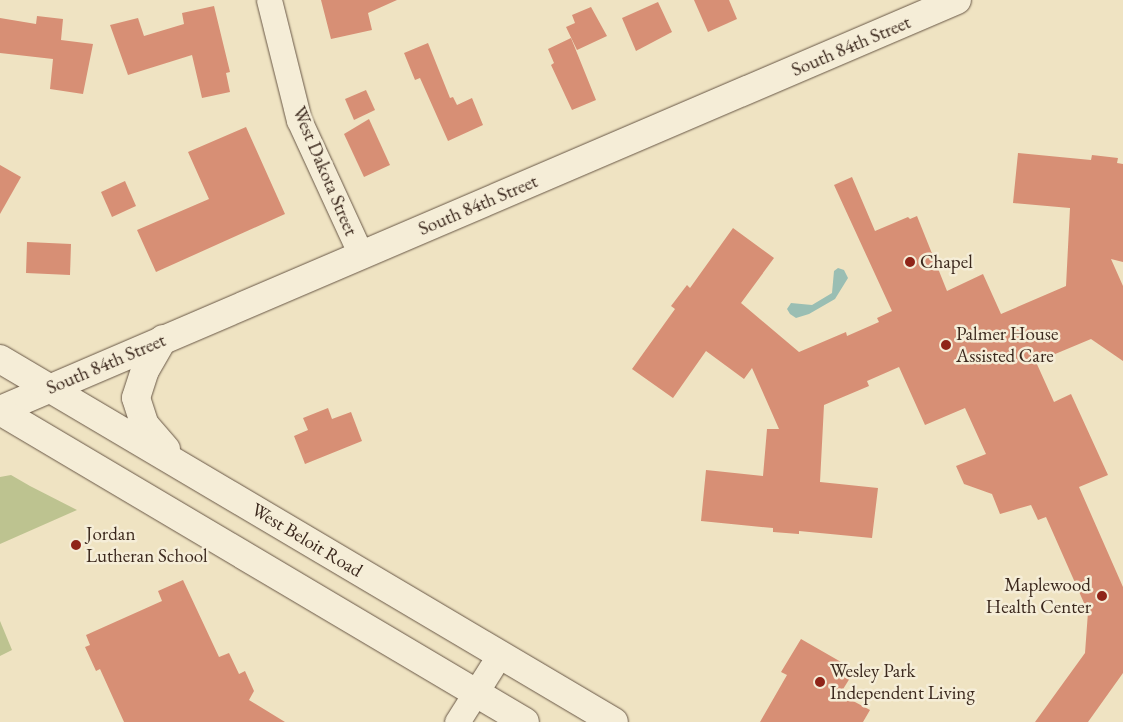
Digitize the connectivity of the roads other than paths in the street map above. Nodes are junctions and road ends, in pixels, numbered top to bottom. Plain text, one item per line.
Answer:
1 (269, 0) edge
2 (956, 0) edge
3 (361, 254) junction
4 (163, 340) junction
5 (0, 358) edge
6 (51, 388) junction
7 (0, 410) edge
8 (185, 468) junction
9 (500, 654) junction
10 (475, 693) junction
11 (458, 722) edge
12 (525, 722) edge
13 (614, 722) edge

1 - 3 street, West Dakota Street
2 - 3 main road, South 84th Street
3 - 4 main road, South 84th Street
4 - 6 main road, South 84th Street
4 - 8 main road
5 - 6 main road, West Beloit Road
6 - 7 main road, South 84th Street
6 - 8 main road, West Beloit Road
7 - 10 main road
8 - 9 main road, West Beloit Road
9 - 10 street
9 - 13 main road, West Beloit Road
10 - 11 street
10 - 12 main road

